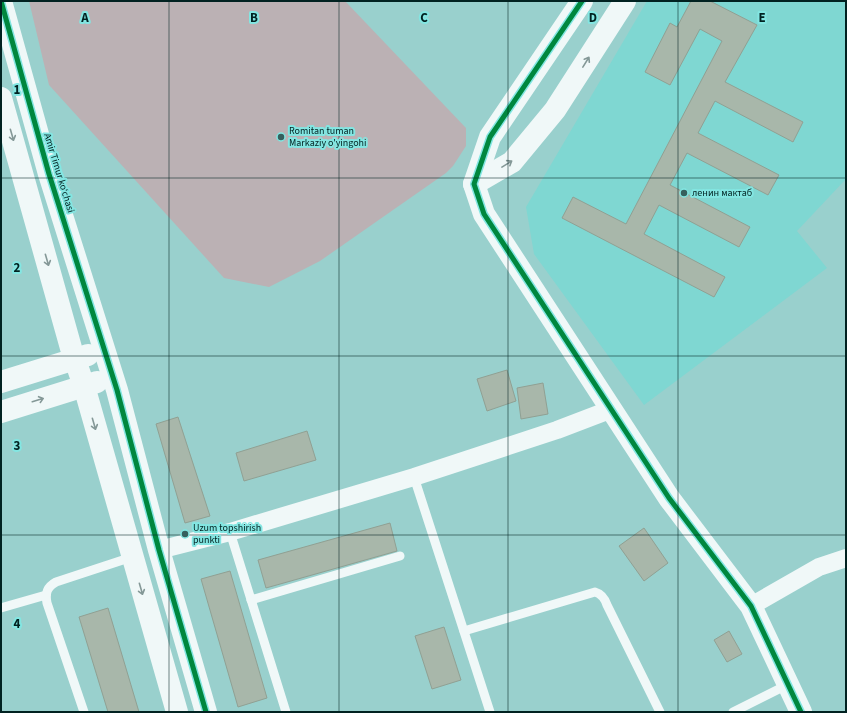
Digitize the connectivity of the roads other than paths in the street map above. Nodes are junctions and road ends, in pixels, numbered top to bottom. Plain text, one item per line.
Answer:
1 (1, 1) edge
2 (582, 1) edge
3 (625, 1) edge
4 (1, 98) edge
5 (474, 184) junction
6 (105, 349) junction
7 (75, 359) junction
8 (112, 377) junction
9 (1, 382) edge
10 (84, 386) junction
11 (612, 409) junction
12 (1, 412) edge
13 (414, 477) junction
14 (230, 532) junction
15 (159, 550) junction
16 (400, 556) dead end
17 (132, 557) junction
18 (846, 558) edge
19 (46, 595) junction
20 (251, 600) junction
21 (751, 606) junction
22 (1, 608) edge
23 (464, 631) junction
24 (787, 685) junction
25 (84, 712) edge
26 (177, 712) edge
27 (206, 712) edge
28 (286, 712) edge
29 (490, 712) edge
30 (660, 712) edge
31 (733, 712) edge
32 (801, 712) edge

1 - 6 street, Amir Timur ko‘chasi
2 - 5 street
5 -> 3 street
4 -> 7 street
5 - 11 street
6 - 7 street
6 - 8 street, Amir Timur ko‘chasi
7 - 9 street
7 - 10 street
8 - 10 street
8 - 15 street, Amir Timur ko‘chasi
12 -> 10 street
10 -> 17 street
11 - 13 street
11 - 21 street
13 - 14 street
13 - 23 lane
14 - 15 street
14 - 20 lane
15 - 17 street
15 - 27 street, Amir Timur ko‘chasi
16 - 20 lane
17 - 19 lane
17 -> 26 street
18 - 21 street
19 - 22 lane
19 - 25 lane
20 - 28 lane
21 - 24 street
23 - 29 lane
23 - 30 lane
24 - 31 lane
24 - 32 street

